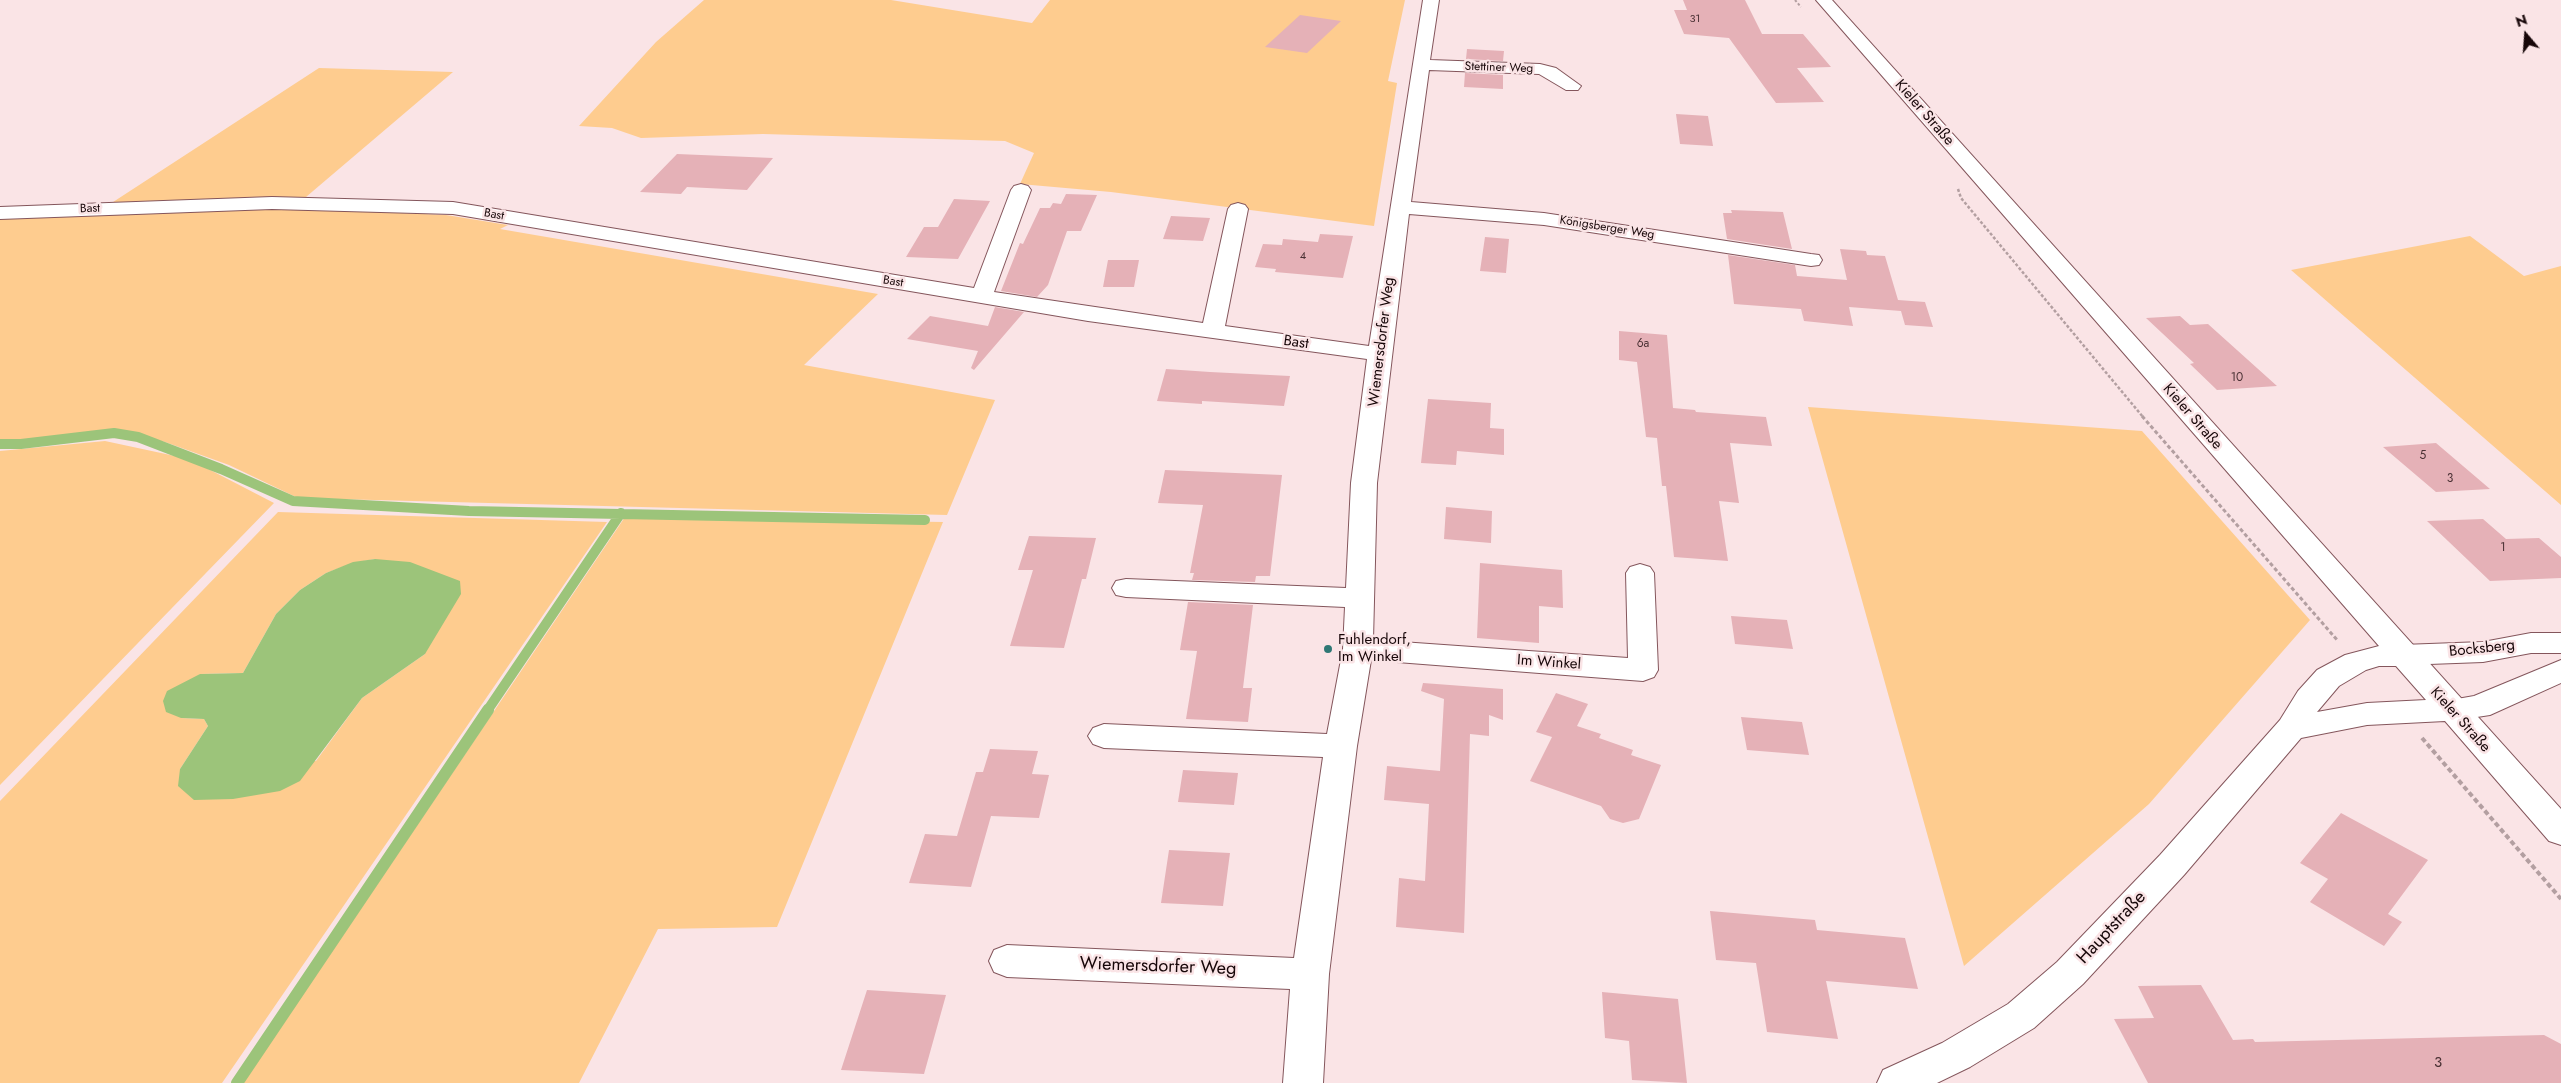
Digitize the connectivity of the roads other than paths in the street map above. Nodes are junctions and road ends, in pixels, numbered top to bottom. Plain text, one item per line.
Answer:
1 (1431, 0) edge
2 (1824, 0) edge
3 (1422, 65) junction
4 (1572, 86) dead end
5 (1021, 190) dead end
6 (1402, 207) junction
7 (1238, 209) dead end
8 (0, 212) edge
9 (1811, 260) dead end
10 (982, 295) junction
11 (1212, 332) junction
12 (1380, 354) junction
13 (1640, 573) dead end
14 (1126, 588) dead end
15 (1361, 598) junction
16 (2561, 642) edge
17 (1358, 649) junction
18 (2402, 655) junction
19 (2561, 671) edge
20 (2451, 710) junction
21 (2291, 728) junction
22 (1104, 736) dead end
23 (1341, 746) junction
24 (2561, 832) edge
25 (1007, 961) dead end
26 (1310, 974) junction
27 (1303, 1083) edge
28 (1897, 1083) edge

1 - 3 street, Wiemersdorfer Weg
2 - 18 street, Kieler Straße
3 - 4 street, Stettiner Weg
3 - 6 street, Wiemersdorfer Weg
5 - 10 street
6 - 9 street, Königsberger Weg
6 - 12 street, Wiemersdorfer Weg
7 - 11 street
8 - 10 street, Bast
10 - 11 street, Bast
11 - 12 street, Bast
12 - 15 street, Wiemersdorfer Weg
13 - 17 street, Im Winkel
14 - 15 street
15 - 17 street, Wiemersdorfer Weg
16 - 18 street, Bocksberg
17 - 23 street, Wiemersdorfer Weg
18 - 20 street, Kieler Straße
18 - 21 street, Hauptstraße
19 - 20 street
20 - 21 street
20 - 24 street, Kieler Straße
21 - 28 street, Hauptstraße
22 - 23 street
23 - 26 street, Wiemersdorfer Weg
25 - 26 street, Wiemersdorfer Weg
26 - 27 street, Wiemersdorfer Weg

